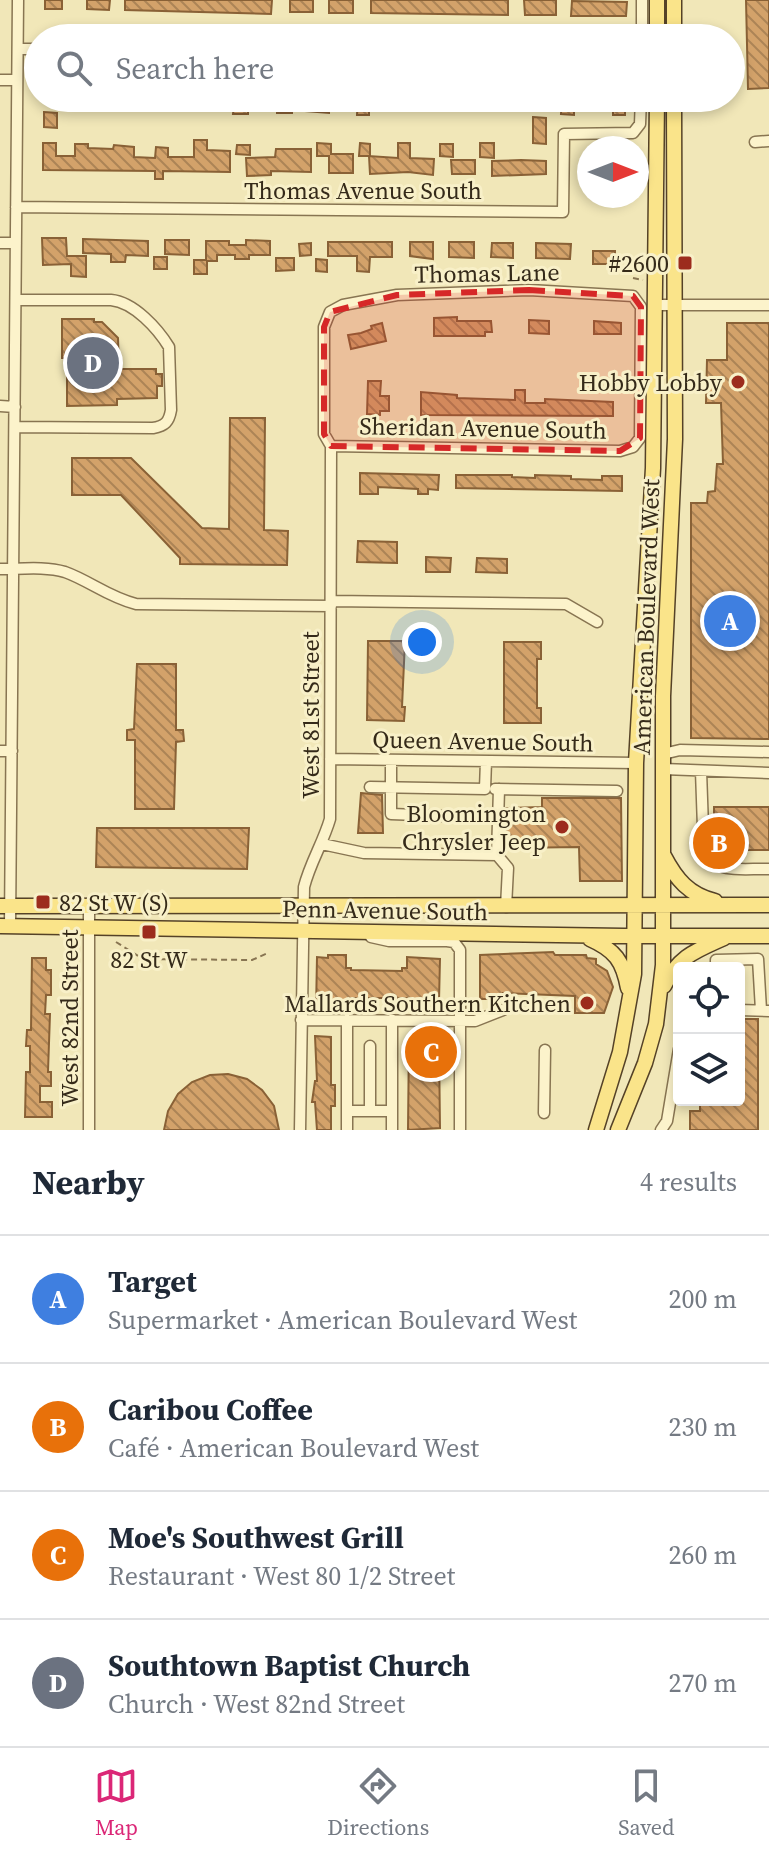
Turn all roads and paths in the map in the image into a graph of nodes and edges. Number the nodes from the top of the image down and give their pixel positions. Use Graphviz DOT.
graph roads {
  1 [pos="18,0"];
  2 [pos="642,0"];
  3 [pos="657,0"];
  4 [pos="674,0"];
  5 [pos="642,24"];
  6 [pos="657,24"];
  7 [pos="674,24"];
  8 [pos="18,49"];
  9 [pos="24,49"];
  10 [pos="0,80"];
  11 [pos="17,80"];
  12 [pos="640,112"];
  13 [pos="657,112"];
  14 [pos="674,112"];
  15 [pos="769,141"];
  16 [pos="656,142"];
  17 [pos="675,142"];
  18 [pos="755,142"];
  19 [pos="16,207"];
  20 [pos="0,243"];
  21 [pos="16,243"];
  22 [pos="633,278"];
  23 [pos="649,285"];
  24 [pos="16,300"];
  25 [pos="343,305"];
  26 [pos="656,305"];
  27 [pos="675,305"];
  28 [pos="769,305"];
  29 [pos="0,406"];
  30 [pos="15,407"];
  31 [pos="15,427"];
  32 [pos="331,446"];
  33 [pos="633,447"];
  34 [pos="0,569"];
  35 [pos="14,569"];
  36 [pos="331,604"];
  37 [pos="597,622"];
  38 [pos="0,751"];
  39 [pos="12,751"];
  40 [pos="769,752"];
  41 [pos="330,759"];
  42 [pos="391,760"];
  43 [pos="486,761"];
  44 [pos="663,762"];
  45 [pos="636,763"];
  46 [pos="701,771"];
  47 [pos="769,773"];
  48 [pos="370,787"];
  49 [pos="390,788"];
  50 [pos="485,789"];
  51 [pos="499,789"];
  52 [pos="617,791"];
  53 [pos="498,818"];
  54 [pos="322,844"];
  55 [pos="663,854"];
  56 [pos="497,855"];
  57 [pos="769,869"];
  58 [pos="735,905"];
  59 [pos="769,905"];
  60 [pos="5,906"];
  61 [pos="89,906"];
  62 [pos="303,906"];
  63 [pos="663,906"];
  64 [pos="506,907"];
  65 [pos="634,907"];
  66 [pos="5,926"];
  67 [pos="89,927"];
  68 [pos="301,931"];
  69 [pos="341,931"];
  70 [pos="582,935"];
  71 [pos="634,936"];
  72 [pos="663,936"];
  73 [pos="729,936"];
  74 [pos="765,937"];
  75 [pos="113,940"];
  76 [pos="268,953"];
  77 [pos="716,962"];
  78 [pos="661,993"];
  79 [pos="631,1001"];
  80 [pos="503,1010"];
  81 [pos="765,1010"];
  82 [pos="301,1020"];
  83 [pos="347,1020"];
  84 [pos="392,1020"];
  85 [pos="460,1021"];
  86 [pos="370,1046"];
  87 [pos="545,1050"];
  88 [pos="673,1085"];
  89 [pos="347,1111"];
  90 [pos="370,1111"];
  91 [pos="392,1111"];
  92 [pos="544,1113"];
  93 [pos="89,1130"];
  94 [pos="300,1130"];
  95 [pos="347,1130"];
  96 [pos="392,1130"];
  97 [pos="460,1130"];
  98 [pos="596,1130"];
  99 [pos="618,1130"];
  100 [pos="661,1130"];
  1 -- 8 [label="street"];
  2 -- 5 [label="street"];
  3 -- 6 [label="main road"];
  4 -- 7 [label="main road"];
  8 -- 9 [label="street"];
  8 -- 11 [label="street"];
  10 -- 11 [label="street"];
  11 -- 19 [label="street"];
  12 -- 19 [label="street, Thomas Avenue South"];
  13 -- 16 [label="main road, American Boulevard West"];
  14 -- 17 [label="main road, American Boulevard West"];
  15 -- 18 [label="street"];
  16 -- 17 [label="main road"];
  16 -- 26 [label="main road, American Boulevard West"];
  17 -- 27 [label="main road, American Boulevard West"];
  19 -- 21 [label="street"];
  20 -- 21 [label="street"];
  21 -- 24 [label="street"];
  22 -- 23 [label="path"];
  24 -- 30 [label="street"];
  24 -- 31 [label="street"];
  25 -- 32 [label="street, West 81st Street"];
  25 -- 33 [label="street, Thomas Lane"];
  26 -- 27 [label="street"];
  26 -- 45 [label="main road, American Boulevard West"];
  27 -- 28 [label="street"];
  27 -- 44 [label="main road, American Boulevard West"];
  29 -- 30 [label="street"];
  30 -- 31 [label="street"];
  31 -- 35 [label="street"];
  32 -- 33 [label="street, Sheridan Avenue South"];
  32 -- 36 [label="street, West 81st Street"];
  34 -- 35 [label="street"];
  35 -- 36 [label="street"];
  35 -- 39 [label="street"];
  36 -- 37 [label="street"];
  36 -- 41 [label="street, West 81st Street"];
  38 -- 39 [label="street"];
  39 -- 60 [label="street"];
  40 -- 44 [label="street"];
  41 -- 42 [label="street, Queen Avenue South"];
  41 -- 54 [label="street, West 81st Street"];
  42 -- 43 [label="street, Queen Avenue South"];
  42 -- 49 [label="street"];
  43 -- 45 [label="street, Queen Avenue South"];
  43 -- 50 [label="street"];
  44 -- 46 [label="street"];
  44 -- 55 [label="main road, American Boulevard West"];
  45 -- 65 [label="main road, American Boulevard West"];
  46 -- 47 [label="street"];
  46 -- 57 [label="street"];
  48 -- 49 [label="street"];
  49 -- 50 [label="street"];
  49 -- 53 [label="street"];
  50 -- 51 [label="street"];
  51 -- 52 [label="street"];
  51 -- 53 [label="street"];
  53 -- 56 [label="street"];
  54 -- 56 [label="street"];
  54 -- 62 [label="street, West 81st Street"];
  55 -- 58 [label="main road"];
  55 -- 63 [label="main road, American Boulevard West"];
  56 -- 64 [label="street"];
  58 -- 59 [label="main road, Penn Avenue South"];
  58 -- 63 [label="main road, Penn Avenue South"];
  60 -- 61 [label="main road, Penn Avenue South"];
  60 -- 66 [label="street"];
  61 -- 62 [label="main road, Penn Avenue South"];
  61 -- 67 [label="street, West 82nd Street"];
  62 -- 64 [label="main road, Penn Avenue South"];
  62 -- 68 [label="street, West 81st Street"];
  63 -- 65 [label="main road, Penn Avenue South"];
  63 -- 72 [label="main road, American Boulevard West"];
  64 -- 65 [label="main road, Penn Avenue South"];
  65 -- 71 [label="main road, American Boulevard West"];
  66 -- 67 [label="main road, Penn Avenue South"];
  67 -- 68 [label="main road, Penn Avenue South"];
  67 -- 93 [label="street, West 82nd Street"];
  68 -- 69 [label="main road, Penn Avenue South"];
  68 -- 82 [label="street, West 81st Street"];
  69 -- 70 [label="main road, Penn Avenue South"];
  69 -- 85 [label="street"];
  70 -- 71 [label="main road, Penn Avenue South"];
  70 -- 79 [label="main road"];
  71 -- 72 [label="main road, Penn Avenue South"];
  71 -- 79 [label="main road, American Boulevard West"];
  72 -- 73 [label="main road, Penn Avenue South"];
  72 -- 78 [label="main road, American Boulevard West"];
  73 -- 74 [label="main road, Penn Avenue South"];
  73 -- 78 [label="main road"];
  75 -- 76 [label="path"];
  77 -- 81 [label="street"];
  78 -- 99 [label="main road, American Boulevard West"];
  79 -- 98 [label="main road, American Boulevard West"];
  80 -- 85 [label="street"];
  82 -- 83 [label="street"];
  82 -- 94 [label="street, West 81st Street"];
  83 -- 84 [label="street"];
  83 -- 89 [label="street"];
  84 -- 85 [label="street"];
  84 -- 91 [label="street"];
  85 -- 97 [label="street"];
  86 -- 90 [label="street"];
  87 -- 92 [label="street"];
  88 -- 100 [label="street"];
  89 -- 90 [label="street"];
  89 -- 95 [label="street"];
  90 -- 91 [label="street"];
  91 -- 96 [label="street"];
}
